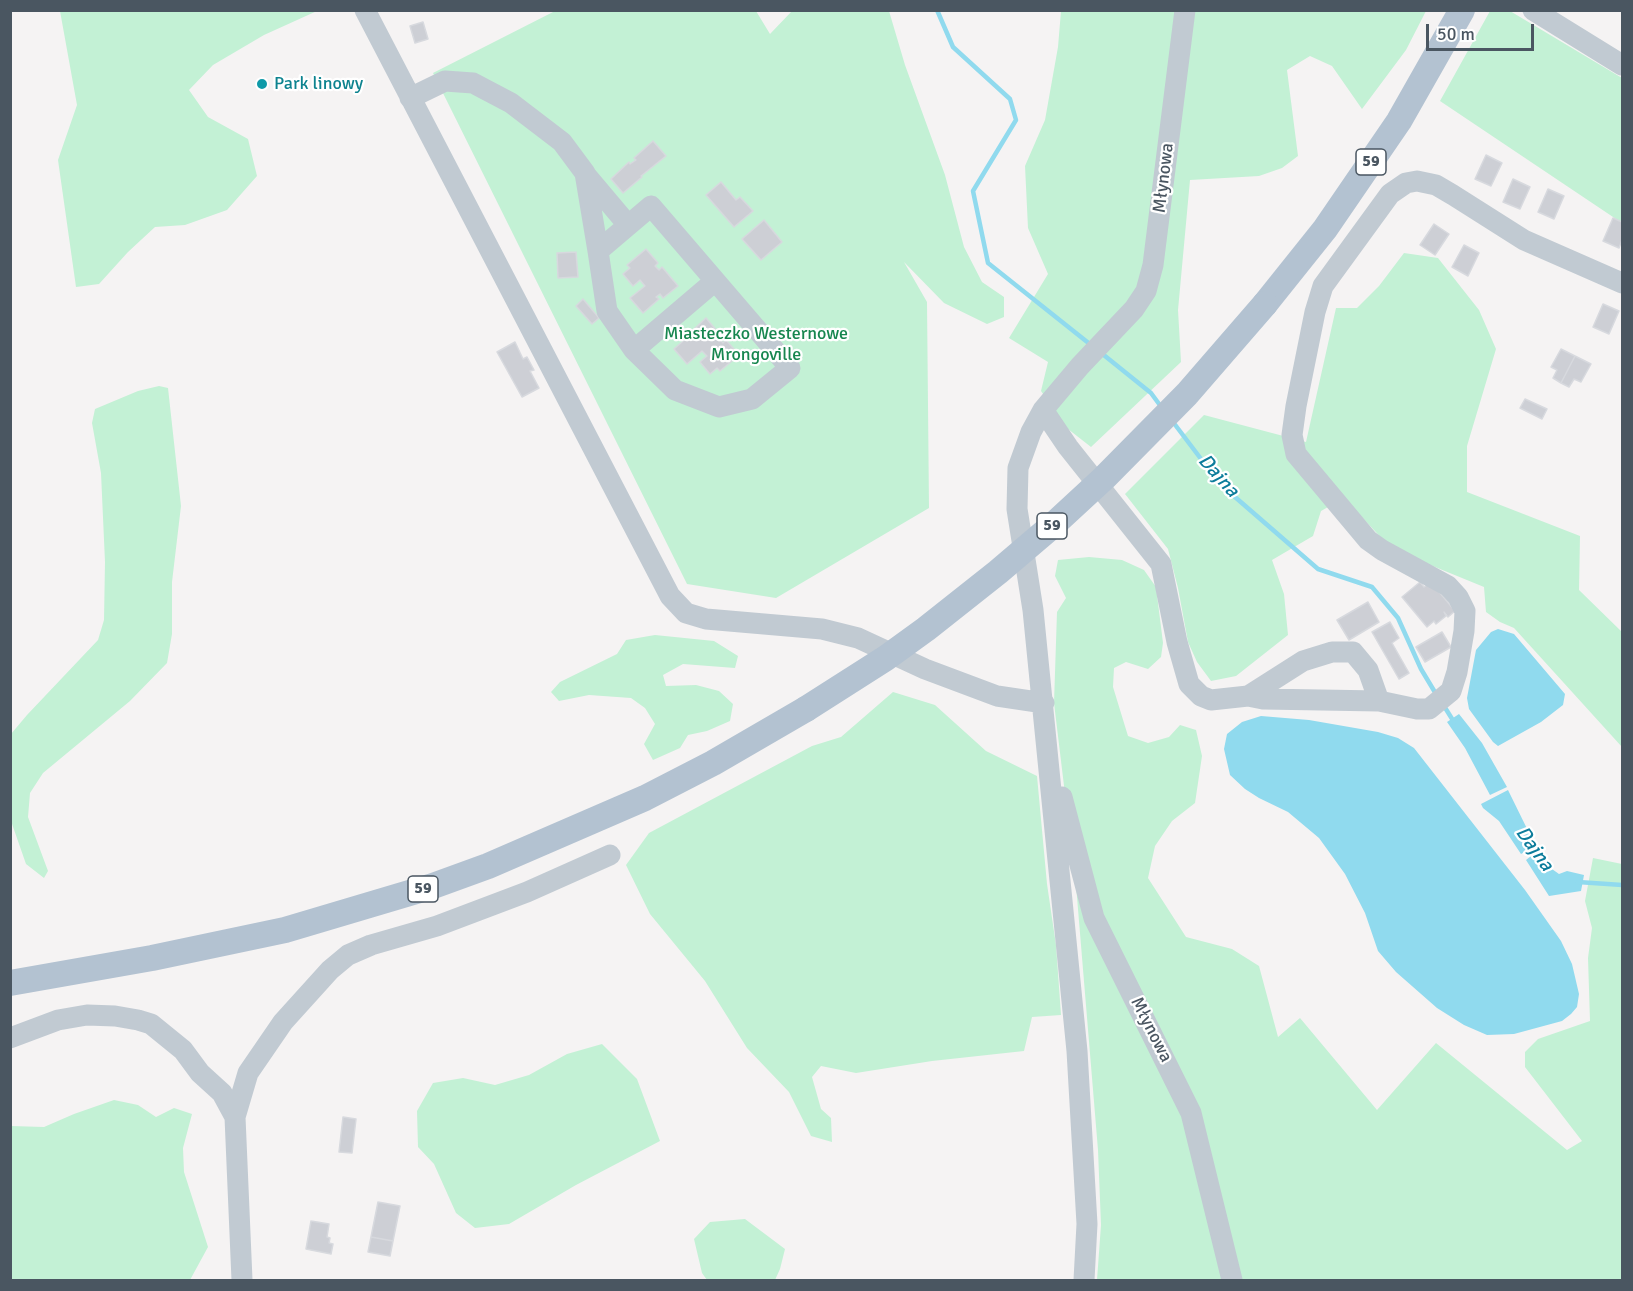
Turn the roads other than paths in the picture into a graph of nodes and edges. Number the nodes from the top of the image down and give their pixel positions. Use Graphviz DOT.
graph roads {
  1 [pos="365,10"];
  2 [pos="1185,10"];
  3 [pos="1462,10"];
  4 [pos="1533,10"];
  5 [pos="1623,65"];
  6 [pos="410,98"];
  7 [pos="585,173"];
  8 [pos="628,225"];
  9 [pos="598,251"];
  10 [pos="715,281"];
  11 [pos="1623,283"];
  12 [pos="634,350"];
  13 [pos="1043,410"];
  14 [pos="1248,696"];
  15 [pos="1379,701"];
  16 [pos="1044,703"];
  17 [pos="1053,790"];
  18 [pos="610,855"];
  19 [pos="10,983"];
  20 [pos="10,1038"];
  21 [pos="235,1117"];
  22 [pos="242,1281"];
  23 [pos="1084,1281"];
  24 [pos="1232,1281"];
  1 -- 6 [label="street"];
  2 -- 13 [label="street, Młynowa"];
  3 -- 19 [label="main road, 59, bridge"];
  4 -- 5 [label="street"];
  6 -- 7 [label="street"];
  6 -- 16 [label="street"];
  7 -- 8 [label="street"];
  7 -- 9 [label="street"];
  8 -- 9 [label="street"];
  8 -- 10 [label="street"];
  9 -- 12 [label="street"];
  10 -- 12 [label="street"];
  10 -- 12 [label="street"];
  11 -- 15 [label="street"];
  13 -- 14 [label="street"];
  13 -- 16 [label="street"];
  14 -- 15 [label="street"];
  14 -- 15 [label="street"];
  16 -- 17 [label="street"];
  17 -- 23 [label="street"];
  17 -- 24 [label="street, Młynowa"];
  18 -- 21 [label="street"];
  20 -- 21 [label="street"];
  21 -- 22 [label="street"];
}
